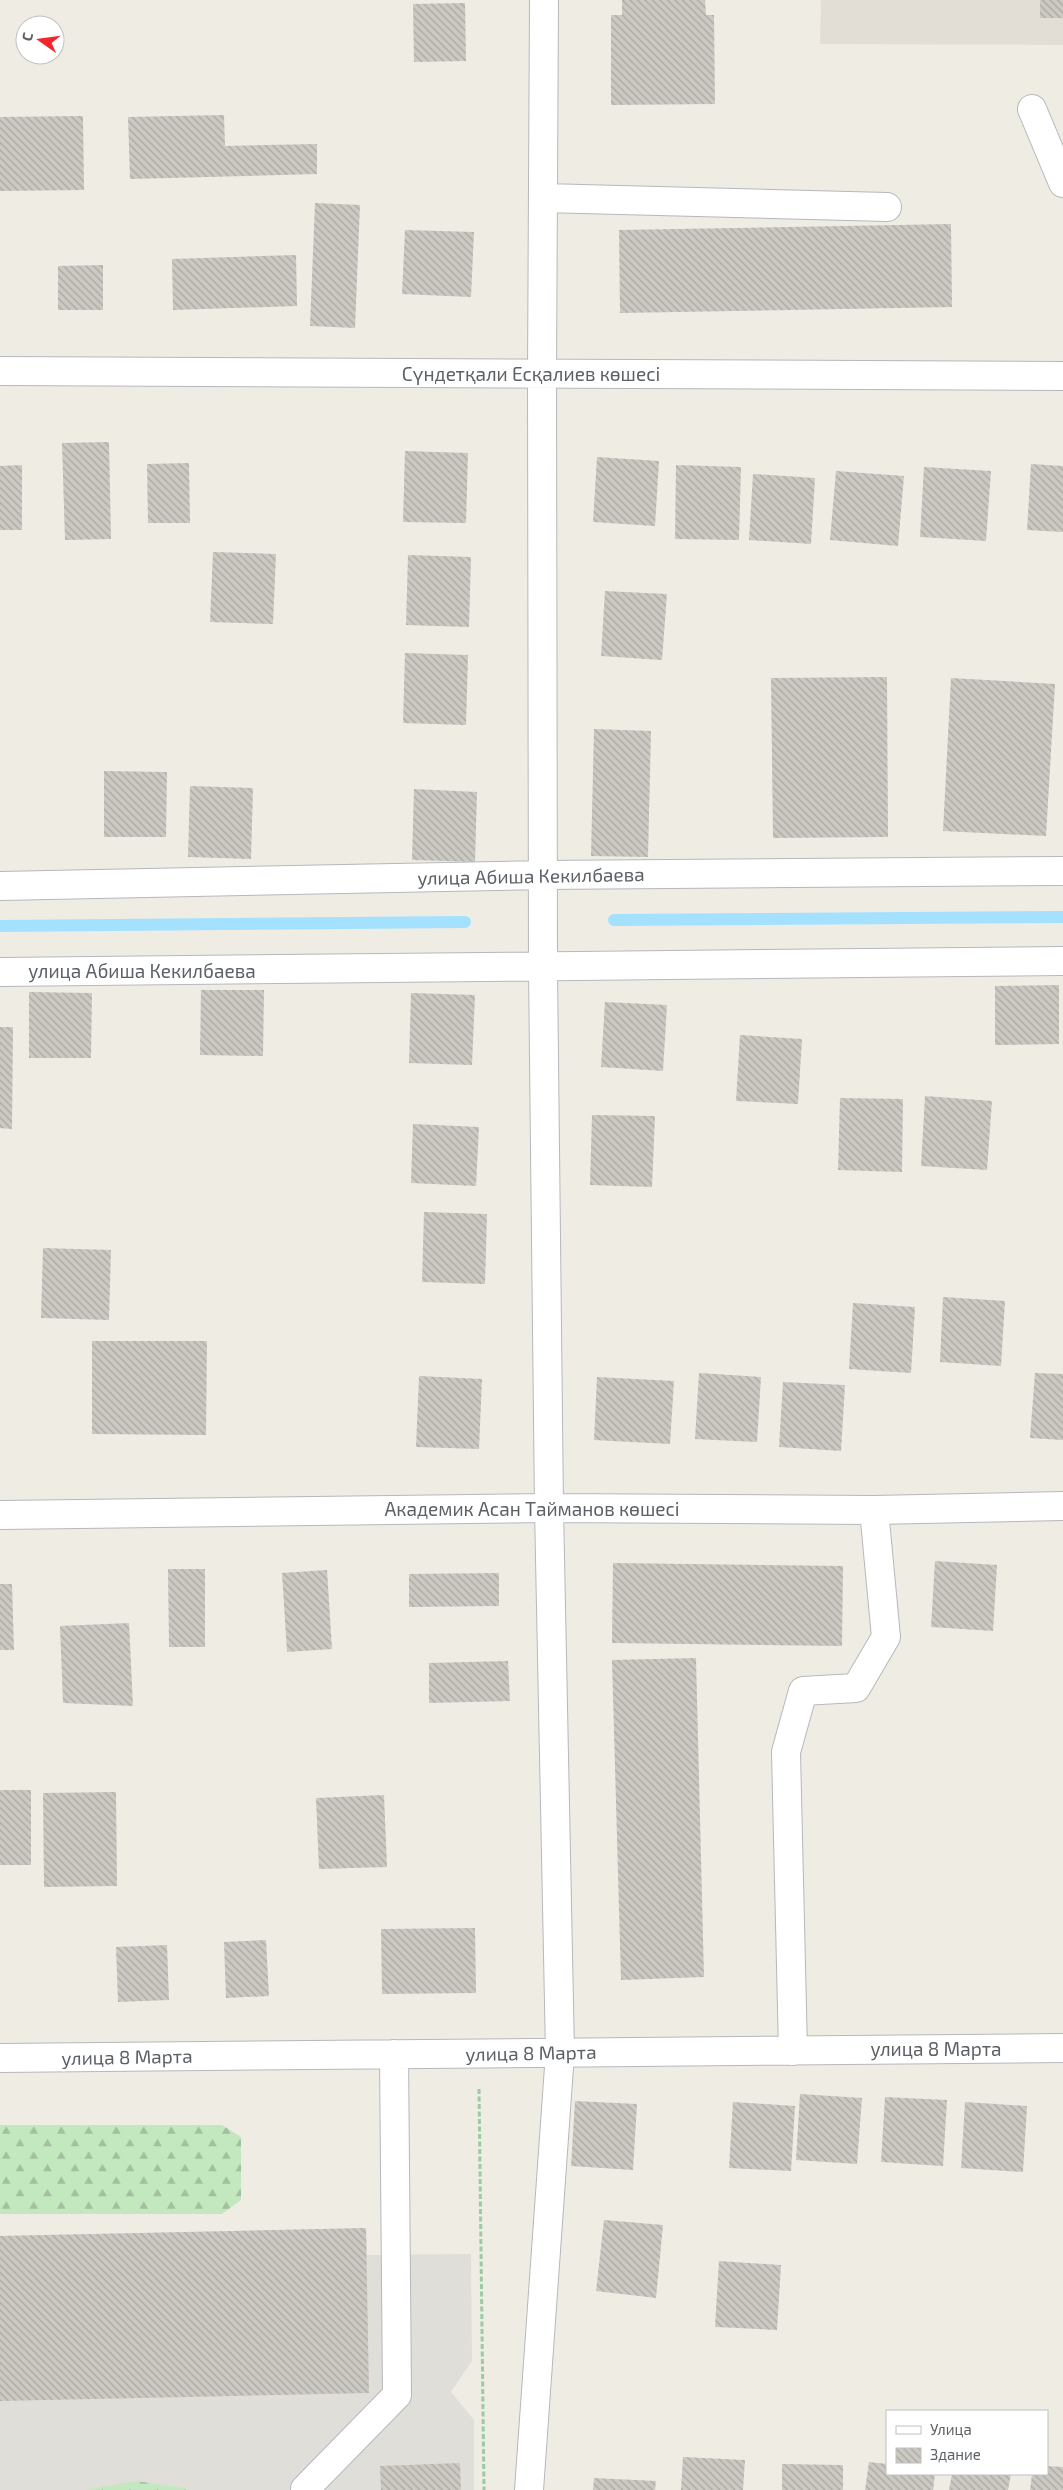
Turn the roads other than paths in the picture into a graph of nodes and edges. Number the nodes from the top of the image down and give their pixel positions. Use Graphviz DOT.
graph roads {
  1 [pos="544,0"];
  2 [pos="1032,109"];
  3 [pos="1063,183"];
  4 [pos="543,198"];
  5 [pos="887,207"];
  6 [pos="0,371"];
  7 [pos="542,375"];
  8 [pos="1063,376"];
  9 [pos="1063,871"];
  10 [pos="542,875"];
  11 [pos="0,886"];
  12 [pos="1063,961"];
  13 [pos="543,968"];
  14 [pos="0,972"];
  15 [pos="1063,1506"];
  16 [pos="549,1508"];
  17 [pos="874,1510"];
  18 [pos="0,1515"];
  19 [pos="1063,2048"];
  20 [pos="793,2051"];
  21 [pos="560,2053"];
  22 [pos="394,2054"];
  23 [pos="0,2058"];
  24 [pos="304,2489"];
  25 [pos="529,2490"];
  1 -- 4 [label="street"];
  2 -- 3 [label="street"];
  4 -- 5 [label="street"];
  4 -- 7 [label="street"];
  6 -- 7 [label="street, Сүндетқали Есқалиев көшесі"];
  7 -- 8 [label="street, Сүндетқали Есқалиев көшесі"];
  7 -- 10 [label="street"];
  9 -- 10 [label="street, улица Абиша Кекилбаева"];
  10 -- 11 [label="street, улица Абиша Кекилбаева"];
  10 -- 13 [label="street"];
  12 -- 13 [label="street, улица Абиша Кекилбаева"];
  13 -- 14 [label="street, улица Абиша Кекилбаева"];
  13 -- 16 [label="street"];
  15 -- 17 [label="street, Академик Асан Тайманов көшесі"];
  16 -- 17 [label="street, Академик Асан Тайманов көшесі"];
  16 -- 18 [label="street, Академик Асан Тайманов көшесі"];
  16 -- 21 [label="street"];
  17 -- 20 [label="street"];
  19 -- 20 [label="street, улица 8 Марта"];
  20 -- 21 [label="street, улица 8 Марта"];
  21 -- 22 [label="street, улица 8 Марта"];
  21 -- 25 [label="street"];
  22 -- 23 [label="street, улица 8 Марта"];
  22 -- 24 [label="street"];
}
